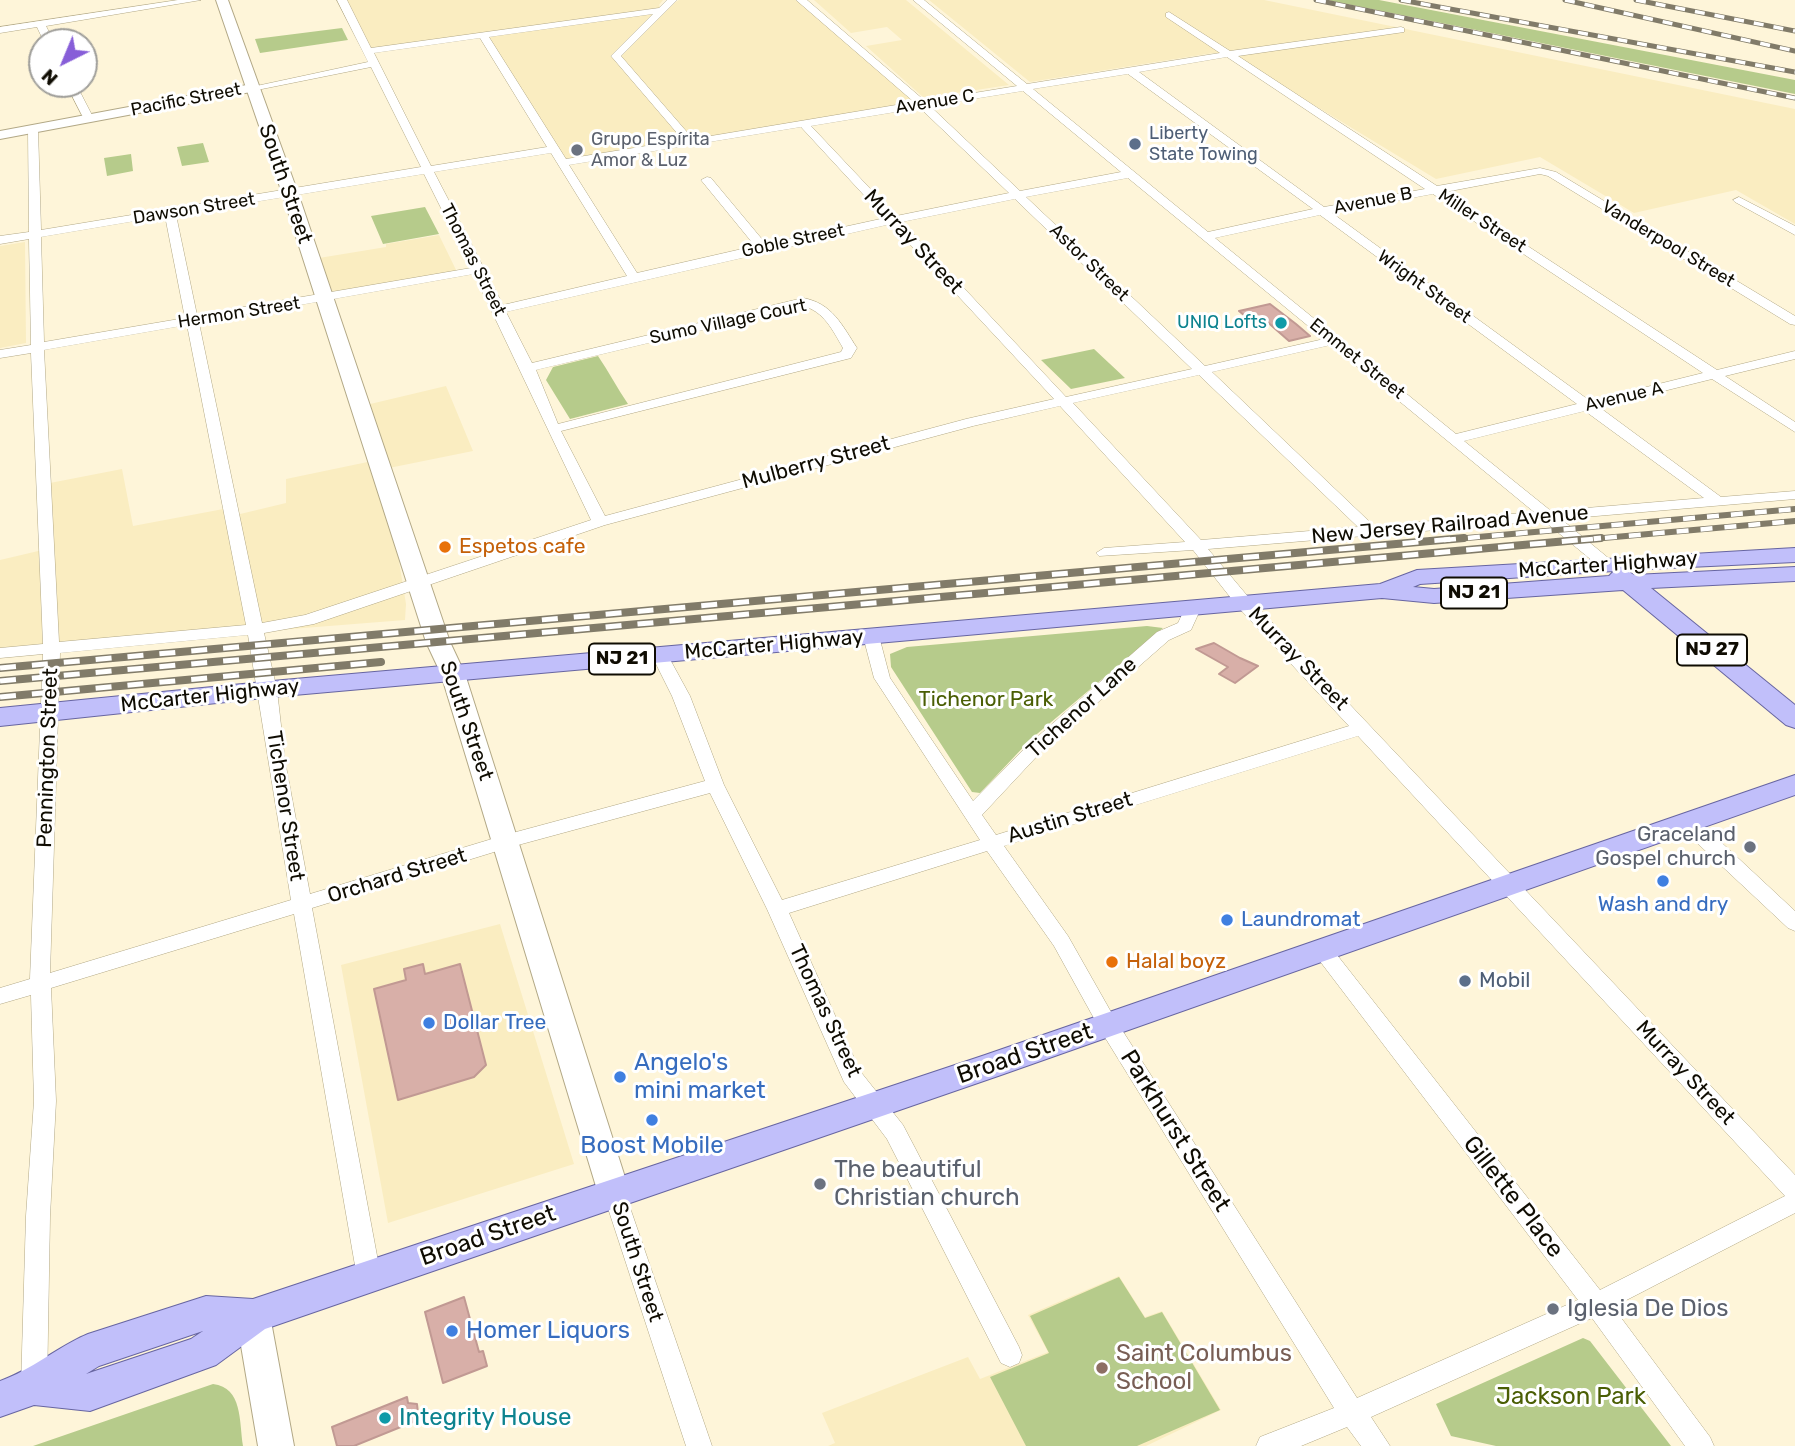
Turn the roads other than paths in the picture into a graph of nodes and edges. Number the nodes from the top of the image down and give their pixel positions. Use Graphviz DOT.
graph roads {
  1 [pos="101,0"];
  2 [pos="196,0"];
  3 [pos="222,0"];
  4 [pos="342,0"];
  5 [pos="672,0"];
  6 [pos="801,0"];
  7 [pos="918,0"];
  8 [pos="663,10"];
  9 [pos="104,14"];
  10 [pos="1169,15"];
  11 [pos="40,24"];
  12 [pos="42,28"];
  13 [pos="0,30"];
  14 [pos="1401,30"];
  15 [pos="483,35"];
  16 [pos="367,51"];
  17 [pos="1230,54"];
  18 [pos="373,64"];
  19 [pos="1130,70"];
  20 [pos="252,88"];
  21 [pos="1026,88"];
  22 [pos="78,98"];
  23 [pos="923,104"];
  24 [pos="89,119"];
  25 [pos="804,124"];
  26 [pos="33,129"];
  27 [pos="0,135"];
  28 [pos="690,142"];
  29 [pos="554,149"];
  30 [pos="563,163"];
  31 [pos="426,169"];
  32 [pos="1540,171"];
  33 [pos="1131,174"];
  34 [pos="707,180"];
  35 [pos="1433,189"];
  36 [pos="290,192"];
  37 [pos="1016,194"];
  38 [pos="1738,200"];
  39 [pos="1321,211"];
  40 [pos="170,213"];
  41 [pos="891,220"];
  42 [pos="1795,231"];
  43 [pos="35,235"];
  44 [pos="1207,236"];
  45 [pos="0,240"];
  46 [pos="762,247"];
  47 [pos="478,270"];
  48 [pos="634,278"];
  49 [pos="323,299"];
  50 [pos="498,310"];
  51 [pos="192,321"];
  52 [pos="1795,321"];
  53 [pos="1335,341"];
  54 [pos="37,348"];
  55 [pos="0,354"];
  56 [pos="1795,355"];
  57 [pos="528,368"];
  58 [pos="1201,371"];
  59 [pos="1715,375"];
  60 [pos="1063,402"];
  61 [pos="1587,406"];
  62 [pos="1795,428"];
  63 [pos="553,429"];
  64 [pos="1454,439"];
  65 [pos="1795,495"];
  66 [pos="1720,503"];
  67 [pos="1549,517"];
  68 [pos="600,522"];
  69 [pos="1372,532"];
  70 [pos="1197,544"];
  71 [pos="1104,553"];
  72 [pos="1606,564"];
  73 [pos="1793,570"];
  74 [pos="418,582"];
  75 [pos="1628,582"];
  76 [pos="1382,590"];
  77 [pos="1244,603"];
  78 [pos="1193,608"];
  79 [pos="255,629"];
  80 [pos="871,636"];
  81 [pos="51,649"];
  82 [pos="0,653"];
  83 [pos="660,656"];
  84 [pos="453,674"];
  85 [pos="268,690"];
  86 [pos="51,713"];
  87 [pos="0,717"];
  88 [pos="1795,719"];
  89 [pos="1364,728"];
  90 [pos="715,785"];
  91 [pos="1795,785"];
  92 [pos="973,813"];
  93 [pos="1686,822"];
  94 [pos="505,842"];
  95 [pos="991,842"];
  96 [pos="1510,884"];
  97 [pos="302,905"];
  98 [pos="777,909"];
  99 [pos="1795,923"];
  100 [pos="1323,951"];
  101 [pos="40,984"];
  102 [pos="0,996"];
  103 [pos="1108,1025"];
  104 [pos="875,1105"];
  105 [pos="1795,1191"];
  106 [pos="614,1193"];
  107 [pos="1795,1202"];
  108 [pos="369,1277"];
  109 [pos="1596,1304"];
  110 [pos="253,1316"];
  111 [pos="1010,1355"];
  112 [pos="17,1393"];
  113 [pos="1352,1413"];
  114 [pos="276,1446"];
  115 [pos="699,1446"];
  116 [pos="1269,1446"];
  117 [pos="1377,1446"];
  118 [pos="1700,1446"];
  1 -- 9 [label="street"];
  2 -- 9 [label="street"];
  3 -- 20 [label="main road, South Street"];
  4 -- 16 [label="street, Thomas Street"];
  5 -- 8 [label="street"];
  6 -- 23 [label="street, Astor Street"];
  7 -- 21 [label="street, Emmet Street"];
  8 -- 15 [label="street"];
  8 -- 28 [label="street"];
  9 -- 11 [label="street"];
  10 -- 17 [label="street, Miller Street"];
  11 -- 12 [label="street"];
  11 -- 13 [label="street"];
  14 -- 17 [label="street, Avenue C"];
  15 -- 16 [label="street"];
  15 -- 29 [label="street"];
  16 -- 18 [label="street, Thomas Street"];
  17 -- 19 [label="street, Avenue C"];
  17 -- 35 [label="street, Miller Street"];
  18 -- 20 [label="street, Pacific Street"];
  18 -- 31 [label="street, Thomas Street"];
  19 -- 21 [label="street, Avenue C"];
  19 -- 39 [label="street, Wright Street"];
  20 -- 24 [label="street, Pacific Street"];
  20 -- 36 [label="main road, South Street"];
  21 -- 23 [label="street, Avenue C"];
  21 -- 33 [label="street, Emmet Street"];
  22 -- 24 [label="street"];
  23 -- 25 [label="street, Avenue C"];
  23 -- 37 [label="street, Astor Street"];
  24 -- 26 [label="street, Pacific Street"];
  25 -- 28 [label="street, Avenue C"];
  25 -- 41 [label="street, Murray Street"];
  26 -- 27 [label="street, Pacific Street"];
  26 -- 43 [label="street, Pennington Street"];
  28 -- 30 [label="street, Avenue C"];
  29 -- 30 [label="street"];
  29 -- 31 [label="street, Dawson Street"];
  30 -- 48 [label="street"];
  31 -- 36 [label="street, Dawson Street"];
  31 -- 47 [label="street, Thomas Street"];
  32 -- 35 [label="street, Avenue B"];
  32 -- 52 [label="street, Vanderpool Street"];
  33 -- 37 [label="street, Goble Street"];
  33 -- 44 [label="street, Emmet Street"];
  34 -- 46 [label="street"];
  35 -- 39 [label="street, Avenue B"];
  35 -- 59 [label="street, Miller Street"];
  36 -- 40 [label="street, Dawson Street"];
  36 -- 49 [label="main road, South Street"];
  37 -- 41 [label="street, Goble Street"];
  37 -- 58 [label="street, Astor Street"];
  38 -- 42 [label="street"];
  39 -- 44 [label="street, Avenue B"];
  39 -- 61 [label="street, Wright Street"];
  40 -- 43 [label="street, Dawson Street"];
  40 -- 51 [label="street, Tichenor Street"];
  41 -- 46 [label="street, Goble Street"];
  41 -- 60 [label="street, Murray Street"];
  43 -- 45 [label="street, Dawson Street"];
  43 -- 54 [label="street, Pennington Street"];
  44 -- 53 [label="street, Emmet Street"];
  46 -- 48 [label="street, Goble Street"];
  47 -- 49 [label="street, Hermon Street"];
  47 -- 50 [label="street, Thomas Street"];
  48 -- 50 [label="street, Goble Street"];
  49 -- 51 [label="street, Hermon Street"];
  49 -- 74 [label="main road, South Street"];
  50 -- 57 [label="street, Thomas Street"];
  51 -- 54 [label="street, Hermon Street"];
  51 -- 79 [label="street, Tichenor Street"];
  53 -- 58 [label="street, Mulberry Street"];
  53 -- 64 [label="street, Emmet Street"];
  54 -- 55 [label="street, Hermon Street"];
  54 -- 81 [label="street, Pennington Street"];
  56 -- 59 [label="street, Avenue A"];
  57 -- 63 [label="street, Thomas Street"];
  57 -- 63 [label="street, Sumo Village Court"];
  58 -- 60 [label="street, Mulberry Street"];
  58 -- 69 [label="street, Astor Street"];
  59 -- 61 [label="street, Avenue A"];
  59 -- 62 [label="street, Miller Street"];
  60 -- 68 [label="street, Mulberry Street"];
  60 -- 70 [label="street, Murray Street"];
  61 -- 64 [label="street, Avenue A"];
  61 -- 66 [label="street, Wright Street"];
  63 -- 68 [label="street, Thomas Street"];
  64 -- 67 [label="street, Emmet Street"];
  65 -- 66 [label="street, New Jersey Railroad Avenue"];
  66 -- 67 [label="street, New Jersey Railroad Avenue"];
  67 -- 69 [label="street, New Jersey Railroad Avenue"];
  67 -- 72 [label="street, Emmet Street"];
  68 -- 74 [label="street, Mulberry Street"];
  69 -- 70 [label="street, New Jersey Railroad Avenue"];
  70 -- 71 [label="street, New Jersey Railroad Avenue"];
  70 -- 77 [label="street, Murray Street"];
  72 -- 73 [label="main road, McCarter Highway / NJ 21"];
  72 -- 75 [label="main road, Emmet Street / NJ 27"];
  72 -- 76 [label="main road, McCarter Highway / NJ 21"];
  73 -- 75 [label="main road, McCarter Highway / NJ 21"];
  74 -- 79 [label="street, Mulberry Street"];
  74 -- 84 [label="main road, South Street"];
  75 -- 76 [label="main road, McCarter Highway / NJ 21"];
  75 -- 88 [label="main road, Emmet Street / NJ 27"];
  76 -- 77 [label="main road, McCarter Highway / NJ 21"];
  77 -- 78 [label="main road, McCarter Highway / NJ 21"];
  77 -- 89 [label="street, Murray Street"];
  78 -- 80 [label="main road, McCarter Highway / NJ 21"];
  78 -- 92 [label="street, Tichenor Lane"];
  79 -- 81 [label="street"];
  79 -- 85 [label="street, Tichenor Street"];
  80 -- 83 [label="main road, McCarter Highway / NJ 21"];
  80 -- 92 [label="street, Parkhurst Street"];
  81 -- 82 [label="street"];
  81 -- 86 [label="street, Pennington Street"];
  83 -- 84 [label="main road, McCarter Highway / NJ 21"];
  83 -- 90 [label="street, Thomas Street"];
  84 -- 85 [label="main road, McCarter Highway / NJ 21"];
  84 -- 94 [label="main road, South Street"];
  85 -- 86 [label="main road, McCarter Highway / NJ 21"];
  85 -- 97 [label="street, Tichenor Street"];
  86 -- 87 [label="main road, McCarter Highway / NJ 21"];
  86 -- 101 [label="street, Pennington Street"];
  89 -- 95 [label="street, Austin Street"];
  89 -- 96 [label="street, Murray Street"];
  90 -- 94 [label="street, Orchard Street"];
  90 -- 98 [label="street, Thomas Street"];
  91 -- 93 [label="main road, Broad Street"];
  92 -- 95 [label="street, Parkhurst Street"];
  93 -- 96 [label="main road, Broad Street"];
  93 -- 99 [label="street"];
  94 -- 97 [label="street, Orchard Street"];
  94 -- 106 [label="main road, South Street"];
  95 -- 98 [label="street, Austin Street"];
  95 -- 103 [label="street, Parkhurst Street"];
  96 -- 100 [label="main road, Broad Street"];
  96 -- 105 [label="street, Murray Street"];
  97 -- 101 [label="street, Orchard Street"];
  97 -- 108 [label="street, Tichenor Street"];
  98 -- 104 [label="street, Thomas Street"];
  100 -- 103 [label="main road, Broad Street"];
  100 -- 109 [label="street, Gillette Place"];
  101 -- 102 [label="street, Orchard Street"];
  101 -- 112 [label="street, Pennington Street"];
  103 -- 104 [label="main road, Broad Street"];
  103 -- 113 [label="street, Parkhurst Street"];
  104 -- 106 [label="main road, Broad Street"];
  104 -- 111 [label="street, Thomas Street"];
  106 -- 108 [label="main road, Broad Street"];
  106 -- 115 [label="street, South Street"];
  107 -- 109 [label="street"];
  108 -- 110 [label="main road, Broad Street"];
  109 -- 113 [label="street"];
  109 -- 118 [label="street, Gillette Place"];
  110 -- 112 [label="main road, Broad Street"];
  110 -- 114 [label="main road"];
  113 -- 116 [label="street"];
  113 -- 117 [label="street, Parkhurst Street"];
}
